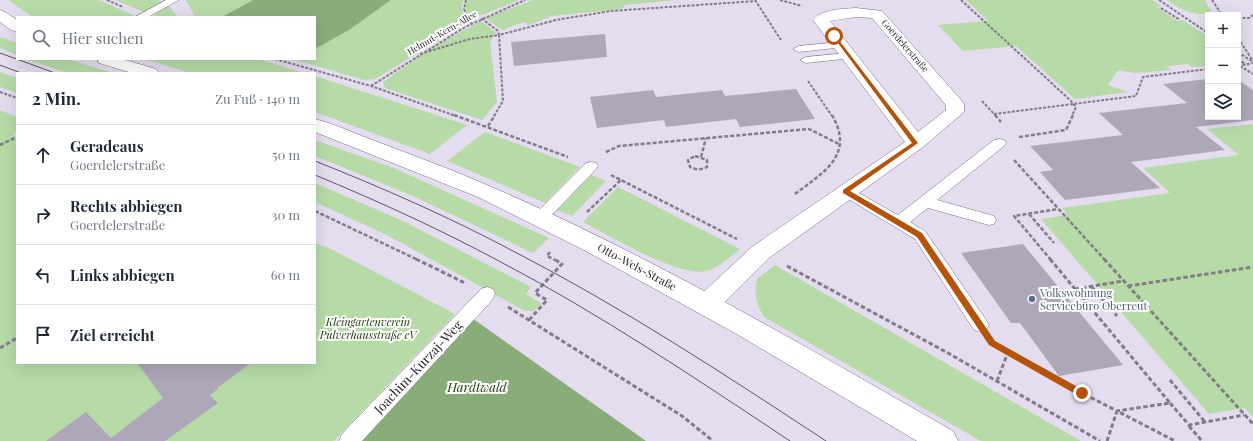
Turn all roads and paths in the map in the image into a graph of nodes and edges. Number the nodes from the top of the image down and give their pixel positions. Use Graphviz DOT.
graph roads {
  1 [pos="174,0"];
  2 [pos="466,0"];
  3 [pos="525,0"];
  4 [pos="755,0"];
  5 [pos="961,0"];
  6 [pos="1158,0"];
  7 [pos="1212,0"];
  8 [pos="1170,7"];
  9 [pos="1220,12"];
  10 [pos="0,15"];
  11 [pos="1253,15"];
  12 [pos="142,16"];
  13 [pos="481,18"];
  14 [pos="1241,18"];
  15 [pos="1180,20"];
  16 [pos="471,23"];
  17 [pos="16,26"];
  18 [pos="0,30"];
  19 [pos="1205,30"];
  20 [pos="16,33"];
  21 [pos="499,35"];
  22 [pos="1241,43"];
  23 [pos="784,44"];
  24 [pos="798,49"];
  25 [pos="844,50"];
  26 [pos="1241,54"];
  27 [pos="417,55"];
  28 [pos="108,60"];
  29 [pos="278,60"];
  30 [pos="806,60"];
  31 [pos="1241,61"];
  32 [pos="1253,62"];
  33 [pos="1245,64"];
  34 [pos="1241,65"];
  35 [pos="1241,67"];
  36 [pos="1205,69"];
  37 [pos="147,72"];
  38 [pos="1253,74"];
  39 [pos="808,80"];
  40 [pos="371,86"];
  41 [pos="0,92"];
  42 [pos="16,98"];
  43 [pos="1073,104"];
  44 [pos="994,114"];
  45 [pos="316,125"];
  46 [pos="488,127"];
  47 [pos="16,137"];
  48 [pos="706,138"];
  49 [pos="916,143"];
  50 [pos="998,143"];
  51 [pos="0,145"];
  52 [pos="841,145"];
  53 [pos="700,157"];
  54 [pos="591,166"];
  55 [pos="845,191"];
  56 [pos="794,196"];
  57 [pos="926,202"];
  58 [pos="1058,209"];
  59 [pos="316,211"];
  60 [pos="1029,213"];
  61 [pos="540,218"];
  62 [pos="989,220"];
  63 [pos="899,223"];
  64 [pos="1054,243"];
  65 [pos="762,252"];
  66 [pos="1253,267"];
  67 [pos="1123,281"];
  68 [pos="1091,286"];
  69 [pos="1128,286"];
  70 [pos="1075,289"];
  71 [pos="487,294"];
  72 [pos="707,304"];
  73 [pos="1117,316"];
  74 [pos="529,320"];
  75 [pos="980,325"];
  76 [pos="16,339"];
  77 [pos="0,348"];
  78 [pos="1008,352"];
  79 [pos="1170,380"];
  80 [pos="997,381"];
  81 [pos="1170,403"];
  82 [pos="1117,411"];
  83 [pos="1245,415"];
  84 [pos="1206,422"];
  85 [pos="1253,424"];
  86 [pos="1188,425"];
  87 [pos="349,441"];
  88 [pos="713,441"];
  89 [pos="942,441"];
  90 [pos="1100,441"];
  91 [pos="1107,441"];
  92 [pos="1175,441"];
  93 [pos="1202,441"];
  1 -- 12 [label="lane"];
  2 -- 16 [label="path"];
  3 -- 13 [label="path, Helmut-Kern-Allee"];
  4 -- 21 [label="path"];
  4 -- 23 [label="path"];
  5 -- 43 [label="path"];
  6 -- 8 [label="path"];
  7 -- 9 [label="path"];
  8 -- 15 [label="path"];
  8 -- 19 [label="path"];
  10 -- 17 [label="street"];
  11 -- 14 [label="path"];
  13 -- 16 [label="path, Helmut-Kern-Allee"];
  13 -- 21 [label="path"];
  16 -- 27 [label="path, Helmut-Kern-Allee"];
  18 -- 20 [label="street"];
  21 -- 27 [label="path"];
  21 -- 46 [label="path"];
  22 -- 32 [label="path"];
  24 -- 25 [label="lane"];
  25 -- 30 [label="lane"];
  25 -- 49 [label="street, Goerdelerstraße"];
  25 -- 49 [label="street, Goerdelerstraße"];
  26 -- 32 [label="path"];
  27 -- 40 [label="path, Helmut-Kern-Allee"];
  28 -- 37 [label="street"];
  29 -- 40 [label="path"];
  31 -- 33 [label="path"];
  32 -- 33 [label="path"];
  33 -- 34 [label="path"];
  35 -- 38 [label="path"];
  36 -- 43 [label="path"];
  39 -- 52 [label="path"];
  40 -- 46 [label="path"];
  41 -- 42 [label="path"];
  43 -- 44 [label="path"];
  43 -- 50 [label="path"];
  45 -- 61 [label="street, Otto-Wels-Straße"];
  46 -- 54 [label="path"];
  47 -- 51 [label="path"];
  48 -- 52 [label="path"];
  48 -- 53 [label="path"];
  48 -- 54 [label="path"];
  49 -- 55 [label="street, Goerdelerstraße"];
  50 -- 57 [label="lane"];
  50 -- 58 [label="path"];
  52 -- 56 [label="path"];
  53 -- 53 [label="path"];
  54 -- 61 [label="lane"];
  54 -- 65 [label="path"];
  55 -- 63 [label="lane"];
  55 -- 65 [label="street, Goerdelerstraße"];
  57 -- 62 [label="lane"];
  57 -- 63 [label="lane"];
  58 -- 60 [label="path"];
  58 -- 67 [label="path"];
  59 -- 71 [label="path"];
  60 -- 64 [label="path"];
  60 -- 70 [label="path"];
  61 -- 72 [label="street, Otto-Wels-Straße"];
  63 -- 75 [label="lane"];
  65 -- 72 [label="street, Goerdelerstraße"];
  65 -- 80 [label="path"];
  66 -- 69 [label="path"];
  67 -- 68 [label="path"];
  67 -- 69 [label="path"];
  68 -- 70 [label="path"];
  68 -- 73 [label="path"];
  69 -- 83 [label="path"];
  70 -- 81 [label="path"];
  71 -- 87 [label="lane, Joachim-Kurzaj-Weg"];
  72 -- 89 [label="street, Otto-Wels-Straße"];
  74 -- 88 [label="path"];
  75 -- 78 [label="path"];
  76 -- 77 [label="path"];
  78 -- 80 [label="path"];
  78 -- 82 [label="path"];
  79 -- 84 [label="path"];
  80 -- 90 [label="path"];
  81 -- 82 [label="path"];
  81 -- 86 [label="path"];
  82 -- 91 [label="path"];
  82 -- 92 [label="path"];
  83 -- 84 [label="path"];
  83 -- 85 [label="path"];
  84 -- 86 [label="path"];
  86 -- 93 [label="path"];
}
